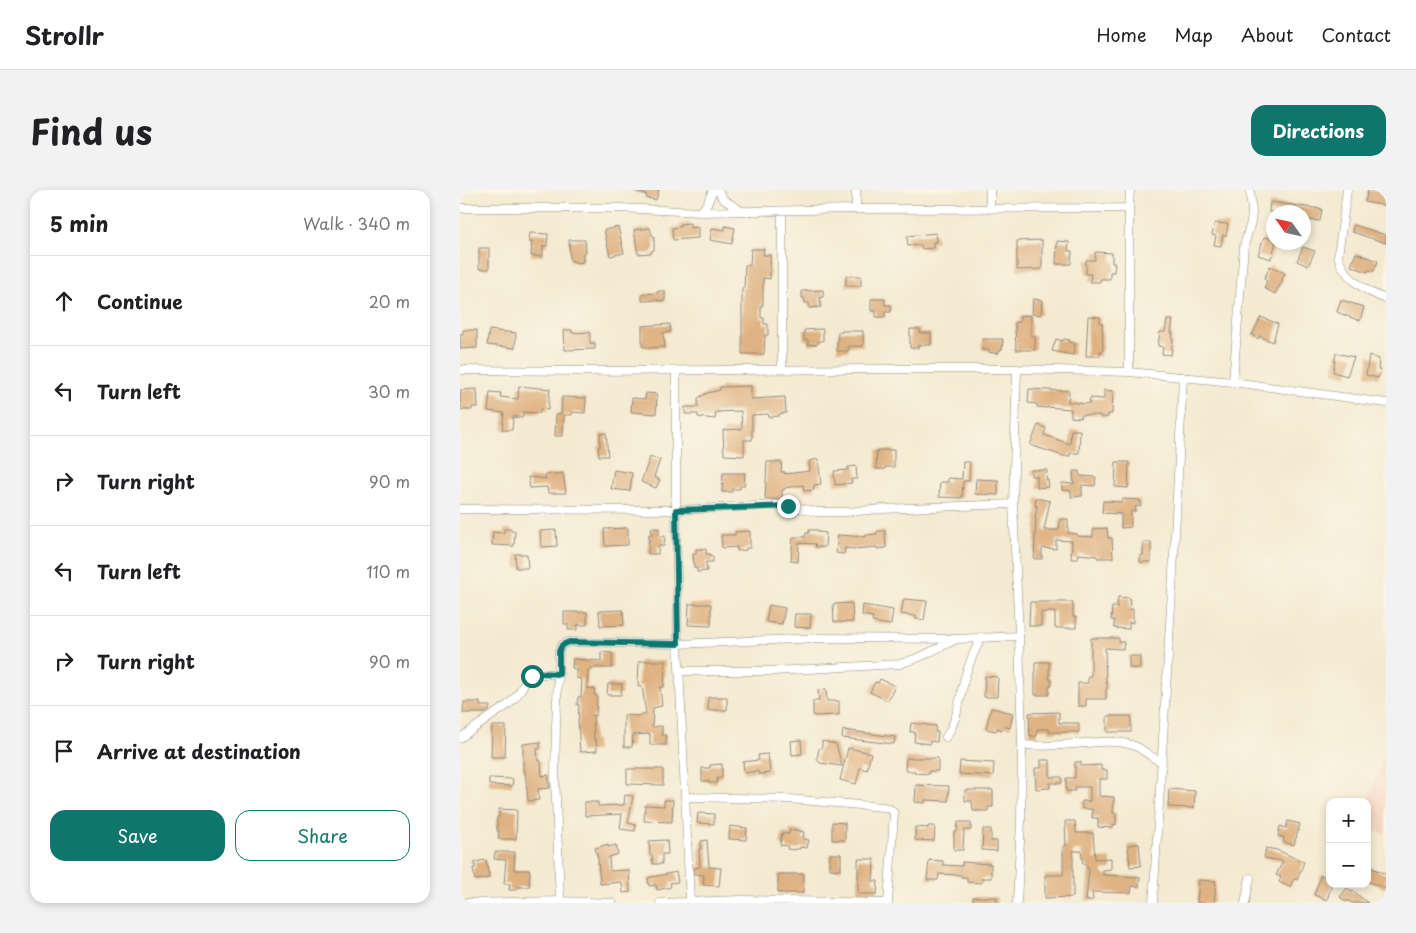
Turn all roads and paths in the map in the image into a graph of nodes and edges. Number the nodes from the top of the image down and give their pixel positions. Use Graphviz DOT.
graph roads {
  1 [pos="713,190"];
  2 [pos="718,190"];
  3 [pos="856,190"];
  4 [pos="990,190"];
  5 [pos="1130,190"];
  6 [pos="1250,190"];
  7 [pos="1347,190"];
  8 [pos="460,208"];
  9 [pos="856,208"];
  10 [pos="990,208"];
  11 [pos="1129,208"];
  12 [pos="740,211"];
  13 [pos="782,211"];
  14 [pos="701,212"];
  15 [pos="1386,299"];
  16 [pos="782,369"];
  17 [pos="1017,369"];
  18 [pos="460,370"];
  19 [pos="676,371"];
  20 [pos="1129,372"];
  21 [pos="1183,377"];
  22 [pos="1233,382"];
  23 [pos="1386,403"];
  24 [pos="1013,504"];
  25 [pos="460,508"];
  26 [pos="676,510"];
  27 [pos="1019,636"];
  28 [pos="981,637"];
  29 [pos="957,639"];
  30 [pos="678,644"];
  31 [pos="680,671"];
  32 [pos="559,674"];
  33 [pos="946,737"];
  34 [pos="460,738"];
  35 [pos="1022,745"];
  36 [pos="1162,762"];
  37 [pos="686,797"];
  38 [pos="1250,878"];
  39 [pos="560,901"];
  40 [pos="690,902"];
  41 [pos="741,902"];
  42 [pos="460,903"];
  43 [pos="612,903"];
  44 [pos="660,903"];
  45 [pos="888,903"];
  46 [pos="1017,903"];
  47 [pos="1154,903"];
  48 [pos="1245,903"];
  1 -- 14 [label="street"];
  2 -- 12 [label="street"];
  3 -- 9 [label="street"];
  4 -- 10 [label="street"];
  5 -- 11 [label="street"];
  6 -- 22 [label="street"];
  7 -- 15 [label="street"];
  8 -- 14 [label="street"];
  9 -- 10 [label="street"];
  9 -- 13 [label="street"];
  10 -- 11 [label="street"];
  11 -- 20 [label="street"];
  12 -- 13 [label="street"];
  12 -- 14 [label="street"];
  13 -- 16 [label="street"];
  16 -- 17 [label="street"];
  16 -- 19 [label="street"];
  17 -- 20 [label="street"];
  17 -- 24 [label="street"];
  18 -- 19 [label="street"];
  19 -- 26 [label="street"];
  20 -- 21 [label="street"];
  21 -- 22 [label="street"];
  21 -- 36 [label="street"];
  22 -- 23 [label="street"];
  24 -- 26 [label="street"];
  24 -- 27 [label="street"];
  25 -- 26 [label="street"];
  26 -- 30 [label="street"];
  27 -- 28 [label="street"];
  27 -- 35 [label="street"];
  28 -- 29 [label="street"];
  28 -- 33 [label="street"];
  29 -- 30 [label="street"];
  29 -- 31 [label="street"];
  30 -- 31 [label="street"];
  30 -- 32 [label="street"];
  31 -- 37 [label="street"];
  32 -- 34 [label="street"];
  32 -- 39 [label="street"];
  35 -- 36 [label="street"];
  35 -- 46 [label="street"];
  36 -- 47 [label="street"];
  37 -- 40 [label="street"];
  37 -- 45 [label="street"];
  38 -- 48 [label="street"];
  39 -- 42 [label="street"];
  39 -- 43 [label="street"];
  40 -- 41 [label="street"];
  40 -- 44 [label="street"];
  41 -- 45 [label="street"];
}
